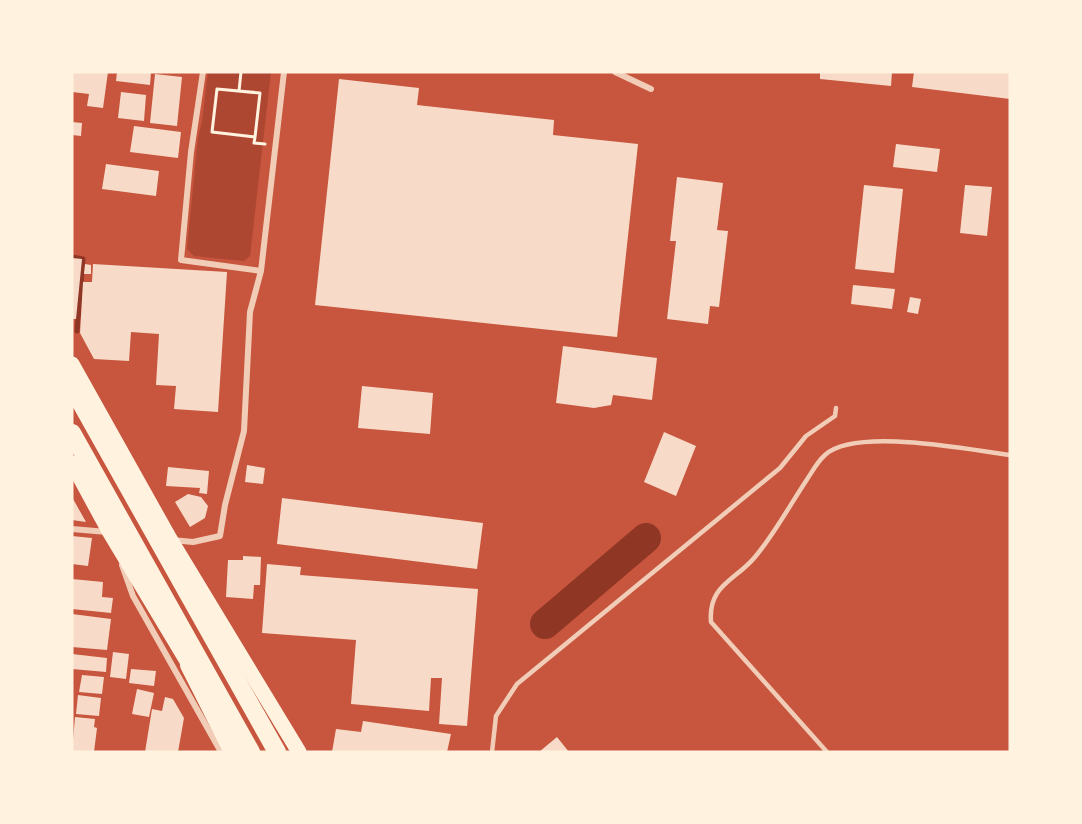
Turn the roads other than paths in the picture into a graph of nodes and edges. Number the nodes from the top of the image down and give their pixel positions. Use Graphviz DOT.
graph roads {
  1 [pos="203,72"];
  2 [pos="284,72"];
  3 [pos="615,72"];
  4 [pos="651,89"];
  5 [pos="261,271"];
  6 [pos="72,364"];
  7 [pos="72,387"];
  8 [pos="836,408"];
  9 [pos="72,433"];
  10 [pos="1010,455"];
  11 [pos="72,463"];
  12 [pos="114,508"];
  13 [pos="72,529"];
  14 [pos="110,532"];
  15 [pos="140,536"];
  16 [pos="150,537"];
  17 [pos="170,539"];
  18 [pos="220,752"];
  19 [pos="233,752"];
  20 [pos="240,752"];
  21 [pos="251,752"];
  22 [pos="277,752"];
  23 [pos="299,752"];
  24 [pos="492,752"];
  25 [pos="827,752"];
  1 -- 5 [label="street"];
  2 -- 5 [label="street"];
  3 -- 4 [label="street"];
  5 -- 17 [label="street"];
  6 -- 17 [label="main road"];
  7 -- 22 [label="highway"];
  8 -- 24 [label="lane"];
  9 -- 12 [label="highway"];
  10 -- 25 [label="lane"];
  11 -- 14 [label="main road"];
  12 -- 19 [label="highway"];
  12 -- 21 [label="highway"];
  13 -- 14 [label="street"];
  14 -- 15 [label="lane"];
  14 -- 18 [label="street"];
  14 -- 20 [label="main road"];
  16 -- 17 [label="lane"];
  17 -- 23 [label="main road"];
}
